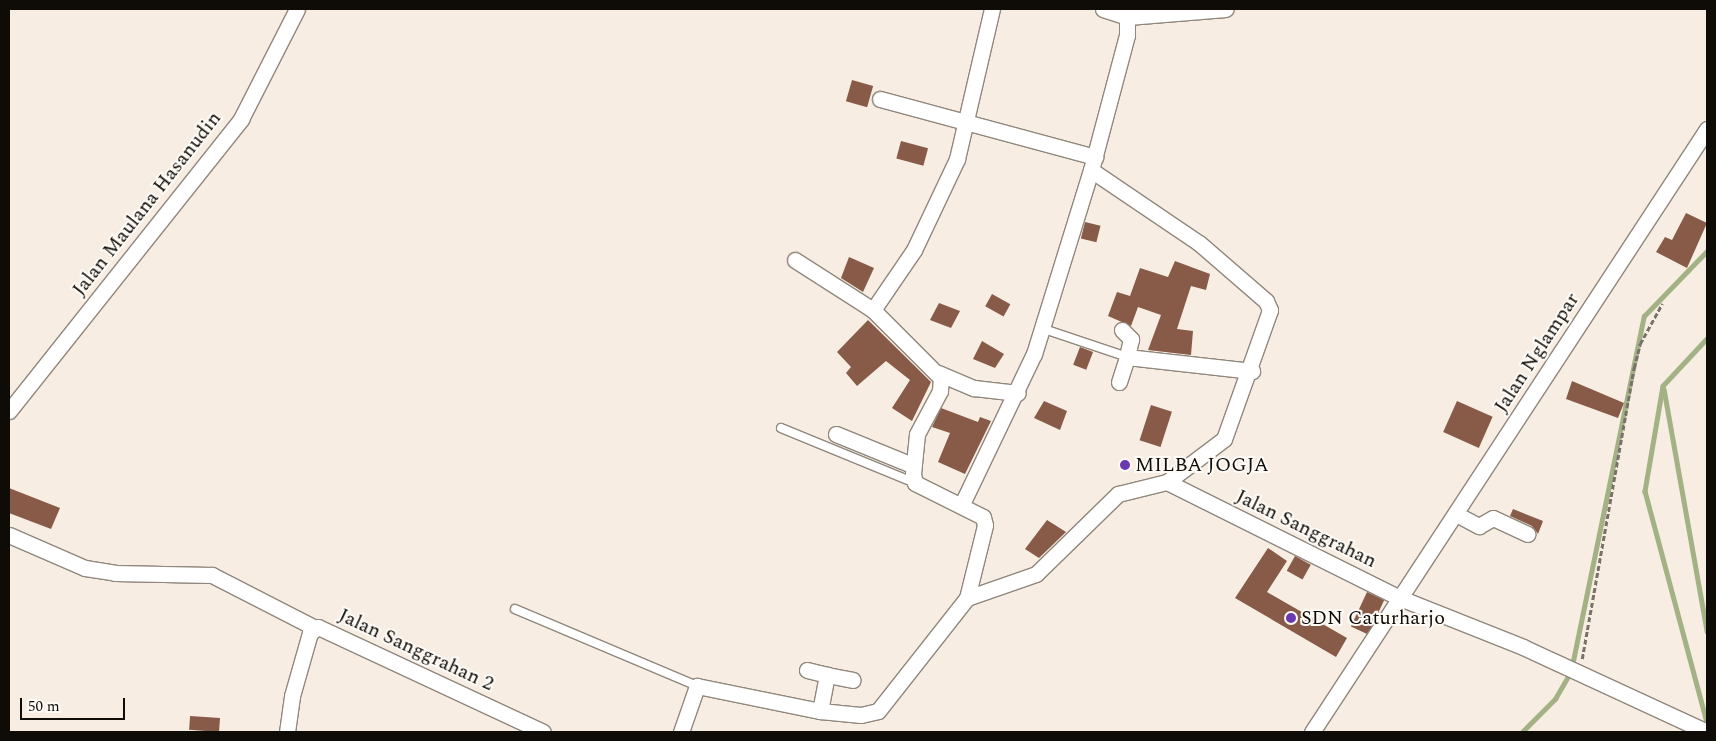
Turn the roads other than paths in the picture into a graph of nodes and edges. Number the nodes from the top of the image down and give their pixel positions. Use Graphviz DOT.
graph roads {
  1 [pos="297,9"];
  2 [pos="992,9"];
  3 [pos="1103,9"];
  4 [pos="1226,9"];
  5 [pos="1127,13"];
  6 [pos="880,99"];
  7 [pos="965,121"];
  8 [pos="1707,130"];
  9 [pos="1093,164"];
  10 [pos="795,260"];
  11 [pos="873,310"];
  12 [pos="1044,329"];
  13 [pos="1122,330"];
  14 [pos="1127,358"];
  15 [pos="1252,371"];
  16 [pos="938,373"];
  17 [pos="1119,382"];
  18 [pos="1018,393"];
  19 [pos="9,411"];
  20 [pos="781,428"];
  21 [pos="836,434"];
  22 [pos="912,465"];
  23 [pos="1167,482"];
  24 [pos="914,483"];
  25 [pos="962,504"];
  26 [pos="1456,514"];
  27 [pos="1528,534"];
  28 [pos="9,535"];
  29 [pos="967,598"];
  30 [pos="1400,598"];
  31 [pos="516,609"];
  32 [pos="315,628"];
  33 [pos="807,670"];
  34 [pos="827,675"];
  35 [pos="853,680"];
  36 [pos="697,686"];
  37 [pos="820,710"];
  38 [pos="287,732"];
  39 [pos="543,732"];
  40 [pos="681,732"];
  41 [pos="1312,732"];
  42 [pos="1707,732"];
  1 -- 19 [label="street, Jalan Maulana Hasanudin"];
  2 -- 7 [label="street"];
  3 -- 5 [label="street"];
  4 -- 5 [label="street"];
  5 -- 9 [label="street"];
  6 -- 7 [label="street"];
  7 -- 9 [label="street"];
  7 -- 11 [label="street"];
  8 -- 26 [label="street, Jalan Nglampar"];
  9 -- 12 [label="street"];
  9 -- 15 [label="street"];
  10 -- 11 [label="street"];
  11 -- 16 [label="street"];
  12 -- 14 [label="lane"];
  12 -- 18 [label="street"];
  13 -- 14 [label="street"];
  14 -- 15 [label="street"];
  14 -- 17 [label="street"];
  15 -- 23 [label="street"];
  16 -- 18 [label="street"];
  16 -- 22 [label="street"];
  18 -- 25 [label="street"];
  20 -- 24 [label="lane"];
  21 -- 22 [label="street"];
  22 -- 24 [label="street"];
  23 -- 29 [label="street"];
  23 -- 30 [label="street, Jalan Sanggrahan"];
  24 -- 25 [label="street"];
  25 -- 29 [label="street"];
  26 -- 27 [label="street"];
  26 -- 30 [label="street, Jalan Nglampar"];
  28 -- 32 [label="street"];
  29 -- 37 [label="street"];
  30 -- 41 [label="street, Jalan Nglampar"];
  30 -- 42 [label="street, Jalan Sanggrahan"];
  31 -- 36 [label="lane"];
  32 -- 38 [label="street, Jalan Sanggrahan 2"];
  32 -- 39 [label="street, Jalan Sanggrahan 2"];
  33 -- 34 [label="street"];
  34 -- 35 [label="street"];
  34 -- 37 [label="street"];
  36 -- 37 [label="street"];
  36 -- 40 [label="street"];
}
